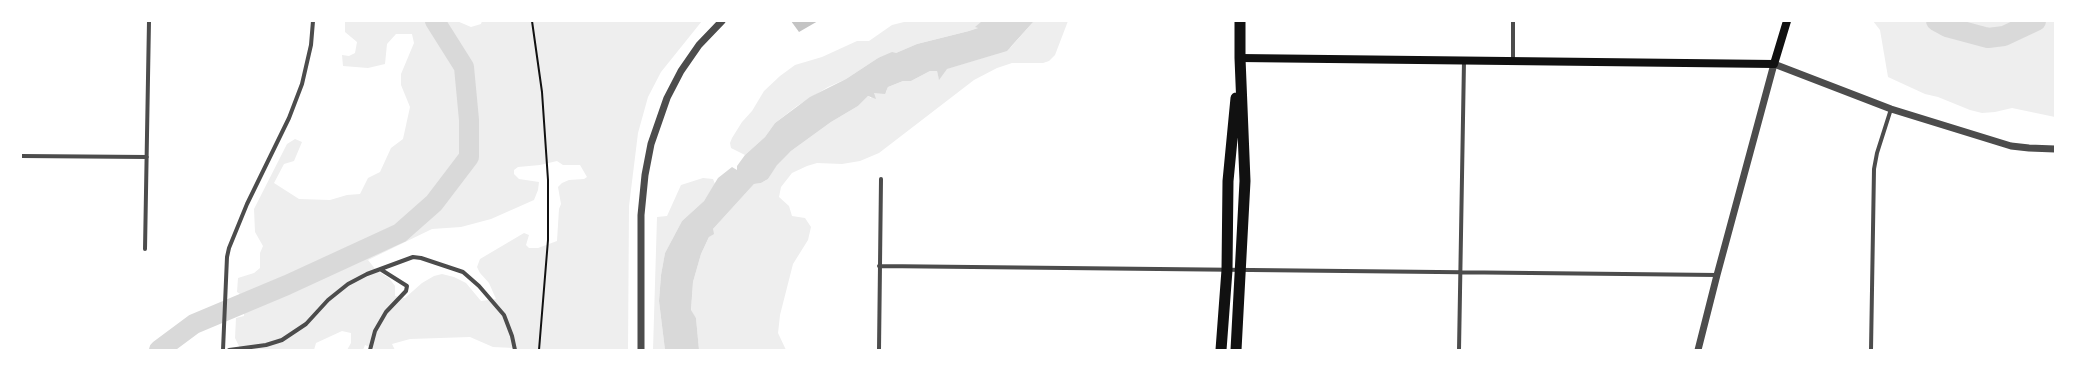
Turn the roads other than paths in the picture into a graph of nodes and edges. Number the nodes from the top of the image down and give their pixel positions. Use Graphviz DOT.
graph roads {
  1 [pos="148,21"];
  2 [pos="313,21"];
  3 [pos="722,21"];
  4 [pos="1240,21"];
  5 [pos="1514,21"];
  6 [pos="1787,21"];
  7 [pos="1240,58"];
  8 [pos="1464,61"];
  9 [pos="1513,61"];
  10 [pos="1774,64"];
  11 [pos="1891,108"];
  12 [pos="2055,149"];
  13 [pos="21,156"];
  14 [pos="147,157"];
  15 [pos="881,179"];
  16 [pos="145,249"];
  17 [pos="879,266"];
  18 [pos="380,268"];
  19 [pos="1226,270"];
  20 [pos="1241,270"];
  21 [pos="1460,272"];
  22 [pos="1716,275"];
  23 [pos="223,350"];
  24 [pos="229,350"];
  25 [pos="370,350"];
  26 [pos="515,350"];
  27 [pos="641,350"];
  28 [pos="879,350"];
  29 [pos="1221,350"];
  30 [pos="1236,350"];
  31 [pos="1459,350"];
  32 [pos="1698,350"];
  33 [pos="1871,350"];
  1 -- 14 [label="street"];
  2 -- 23 [label="street"];
  3 -- 27 [label="street"];
  4 -- 7 [label="highway"];
  5 -- 9 [label="street"];
  6 -- 10 [label="main road"];
  7 -- 8 [label="main road"];
  7 -- 19 [label="highway"];
  7 -- 20 [label="highway"];
  8 -- 9 [label="main road"];
  8 -- 21 [label="street"];
  9 -- 10 [label="main road"];
  10 -- 11 [label="street"];
  10 -- 22 [label="street"];
  11 -- 12 [label="street"];
  11 -- 33 [label="street"];
  13 -- 14 [label="street"];
  14 -- 16 [label="street"];
  15 -- 17 [label="street"];
  17 -- 19 [label="street"];
  17 -- 28 [label="street"];
  18 -- 24 [label="street"];
  18 -- 25 [label="street"];
  18 -- 26 [label="street"];
  19 -- 20 [label="street"];
  19 -- 29 [label="highway"];
  20 -- 21 [label="street"];
  20 -- 30 [label="highway"];
  21 -- 22 [label="street"];
  21 -- 31 [label="street"];
  22 -- 32 [label="street"];
}
